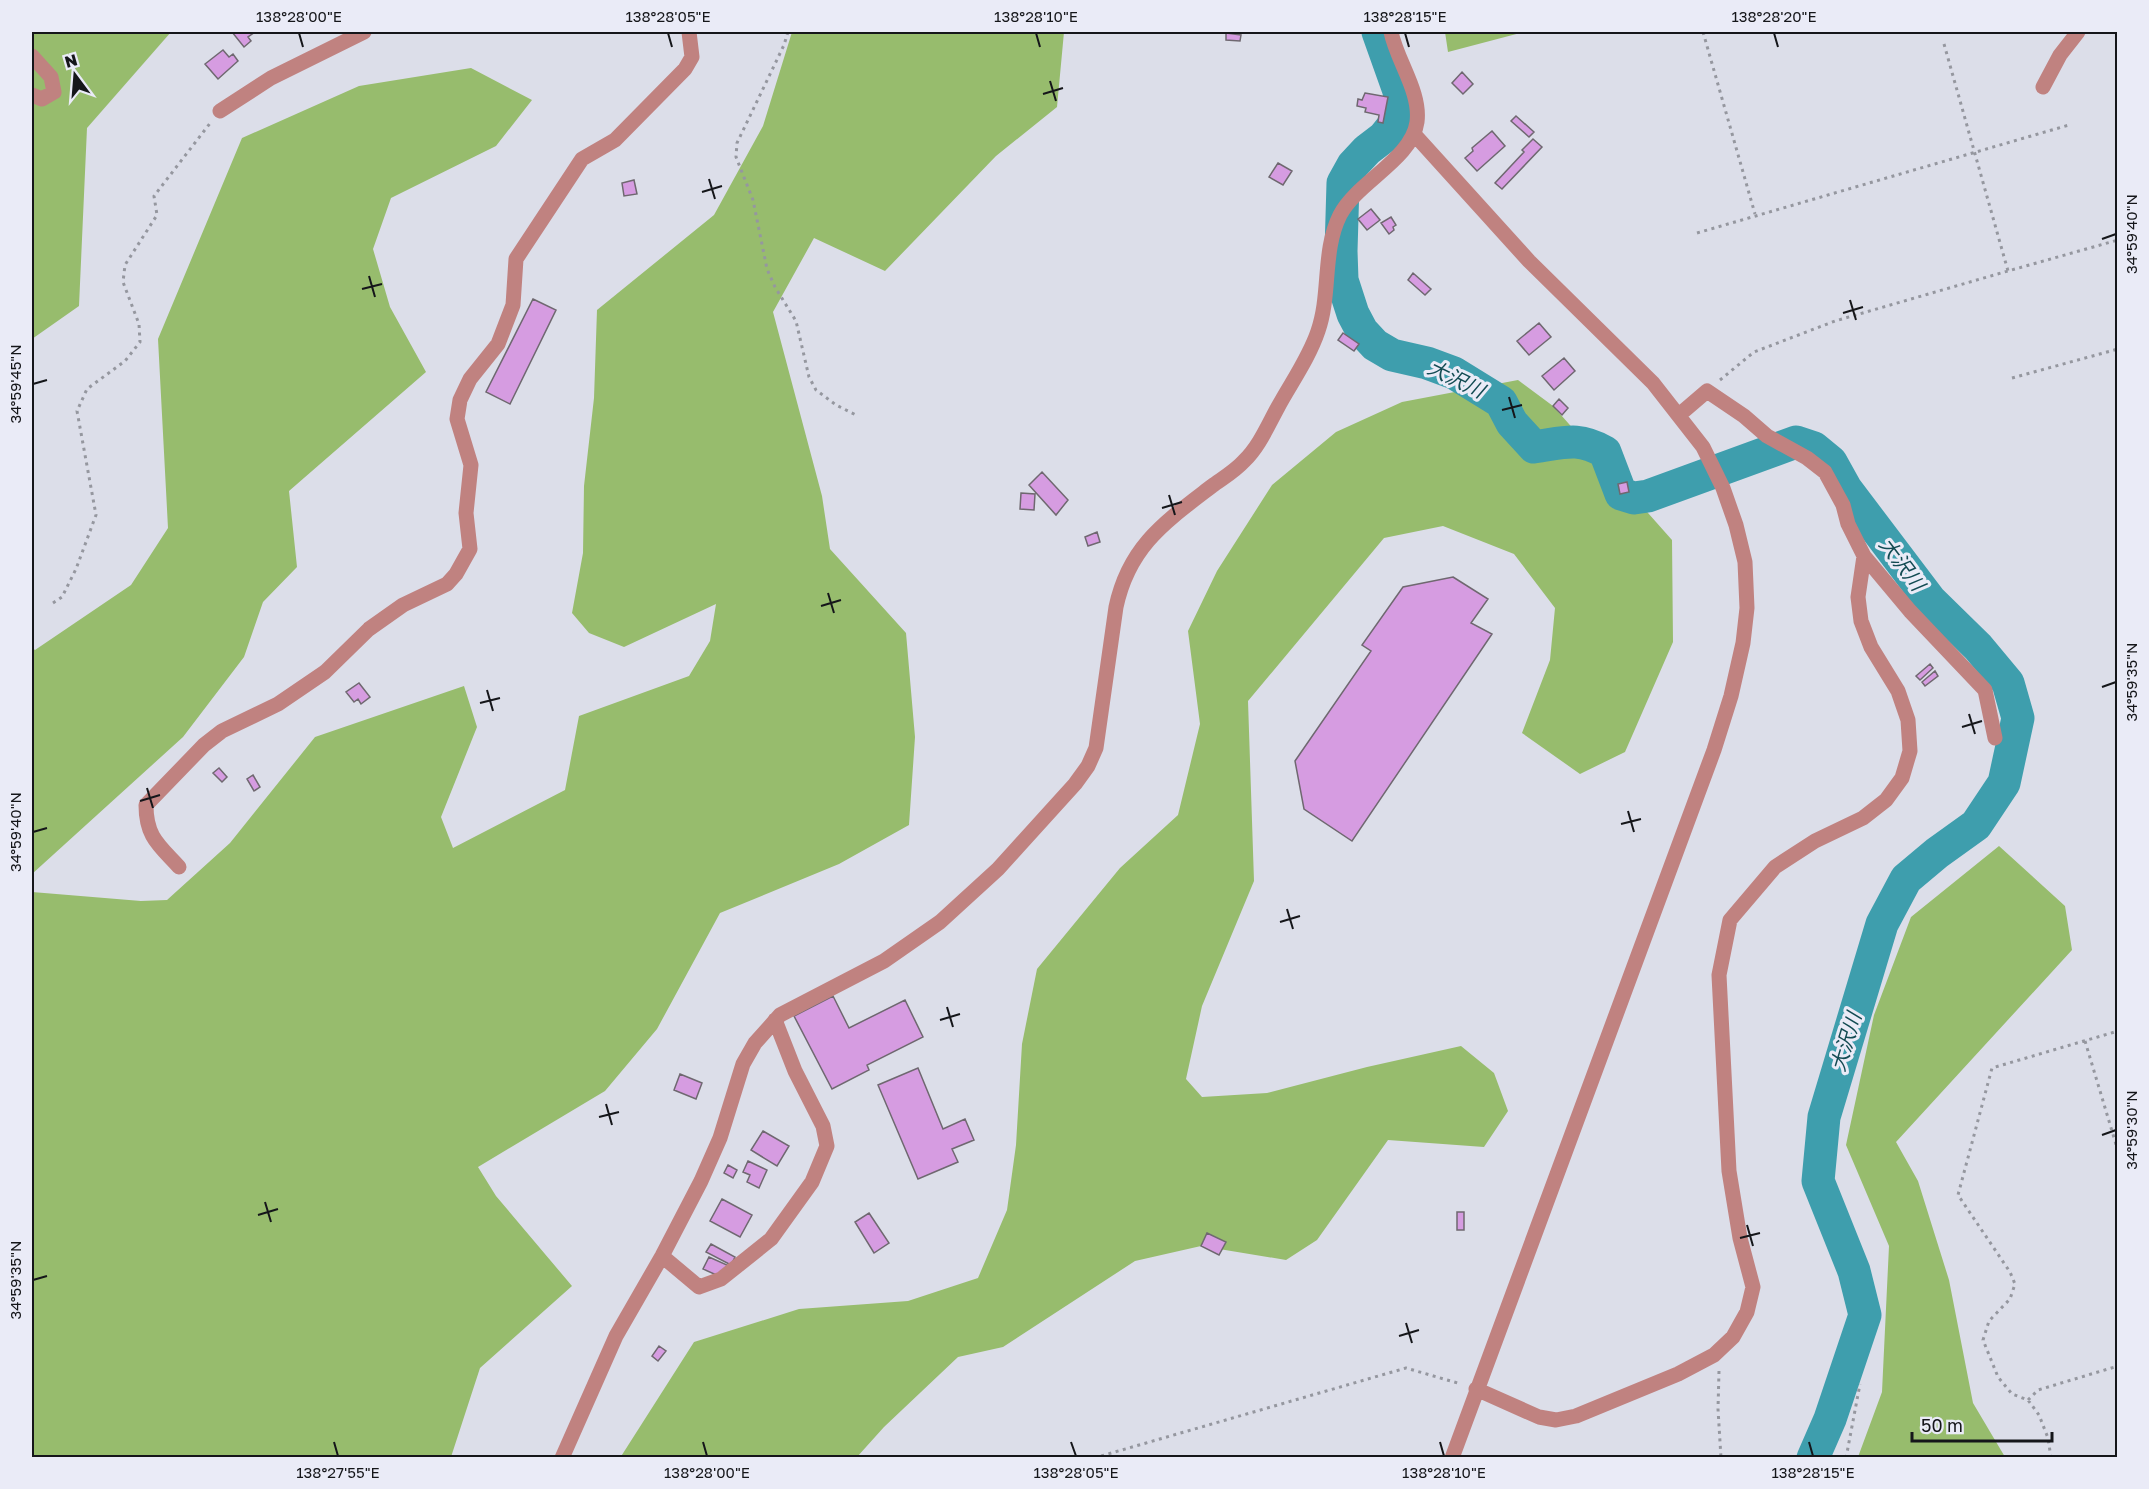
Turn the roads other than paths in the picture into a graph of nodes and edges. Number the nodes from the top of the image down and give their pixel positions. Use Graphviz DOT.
graph roads {
  1 [pos="364,32"];
  2 [pos="689,32"];
  3 [pos="1391,32"];
  4 [pos="2078,32"];
  5 [pos="32,56"];
  6 [pos="2043,87"];
  7 [pos="32,94"];
  8 [pos="219,111"];
  9 [pos="1414,134"];
  10 [pos="1679,415"];
  11 [pos="1864,556"];
  12 [pos="1995,738"];
  13 [pos="179,867"];
  14 [pos="775,1020"];
  15 [pos="662,1256"];
  16 [pos="1476,1389"];
  17 [pos="562,1458"];
  18 [pos="1452,1458"];
  1 -- 8 [label="street"];
  2 -- 13 [label="street"];
  3 -- 9 [label="street"];
  4 -- 6 [label="street"];
  5 -- 7 [label="street"];
  9 -- 10 [label="street"];
  9 -- 14 [label="street"];
  10 -- 11 [label="street"];
  10 -- 16 [label="street"];
  11 -- 12 [label="street"];
  11 -- 16 [label="street"];
  14 -- 15 [label="street"];
  14 -- 15 [label="street"];
  15 -- 17 [label="street"];
  16 -- 18 [label="street"];
}
